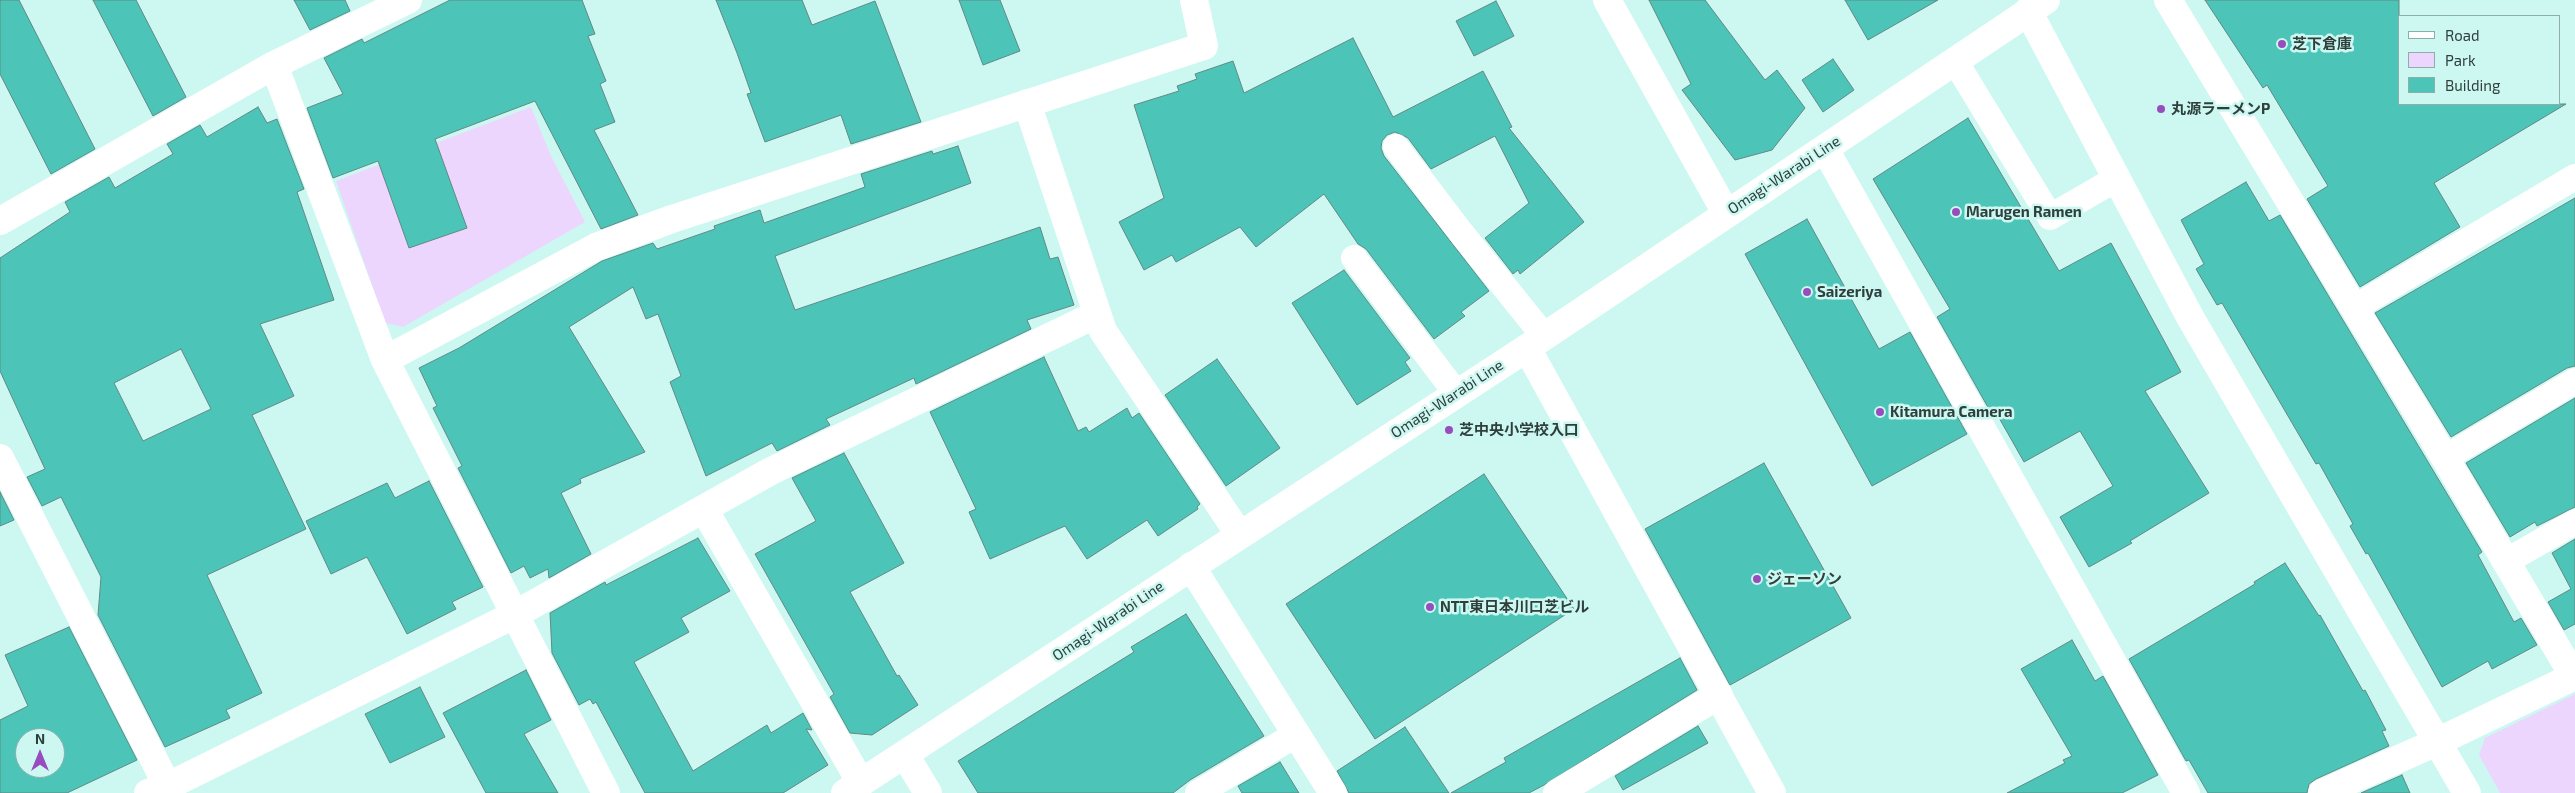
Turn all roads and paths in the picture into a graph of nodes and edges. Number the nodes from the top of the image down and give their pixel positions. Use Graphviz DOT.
graph roads {
  1 [pos="408,0"];
  2 [pos="1194,0"];
  3 [pos="1607,0"];
  4 [pos="2168,0"];
  5 [pos="2032,4"];
  6 [pos="1954,61"];
  7 [pos="274,65"];
  8 [pos="1027,103"];
  9 [pos="1396,147"];
  10 [pos="1825,149"];
  11 [pos="2575,177"];
  12 [pos="2116,179"];
  13 [pos="1726,213"];
  14 [pos="0,221"];
  15 [pos="1354,258"];
  16 [pos="2354,308"];
  17 [pos="1097,314"];
  18 [pos="1535,342"];
  19 [pos="384,360"];
  20 [pos="2575,381"];
  21 [pos="1456,393"];
  22 [pos="0,458"];
  23 [pos="2445,458"];
  24 [pos="704,509"];
  25 [pos="2575,522"];
  26 [pos="1239,534"];
  27 [pos="2505,562"];
  28 [pos="1191,566"];
  29 [pos="514,615"];
  30 [pos="2574,676"];
  31 [pos="1719,695"];
  32 [pos="1297,734"];
  33 [pos="2438,742"];
  34 [pos="905,755"];
  35 [pos="853,788"];
  36 [pos="163,791"];
  37 [pos="606,793"];
  38 [pos="928,793"];
  39 [pos="1198,793"];
  40 [pos="1333,793"];
  41 [pos="1557,793"];
  42 [pos="1772,793"];
  43 [pos="2186,793"];
  44 [pos="2322,793"];
  45 [pos="2466,793"];
  1 -- 7 [label="street"];
  2 -- 8 [label="street"];
  3 -- 13 [label="street"];
  4 -- 16 [label="street"];
  5 -- 6 [label="street, Omagi-Warabi Line"];
  5 -- 12 [label="street"];
  6 -- 10 [label="street, Omagi-Warabi Line"];
  6 -- 12 [label="lane"];
  7 -- 14 [label="street"];
  7 -- 19 [label="street"];
  8 -- 17 [label="street"];
  8 -- 19 [label="street"];
  9 -- 18 [label="lane"];
  10 -- 13 [label="street, Omagi-Warabi Line"];
  10 -- 43 [label="street"];
  11 -- 16 [label="lane"];
  12 -- 33 [label="street"];
  13 -- 18 [label="street, Omagi-Warabi Line"];
  15 -- 21 [label="lane"];
  16 -- 23 [label="street"];
  17 -- 24 [label="street"];
  17 -- 26 [label="street"];
  18 -- 21 [label="street, Omagi-Warabi Line"];
  18 -- 31 [label="street"];
  19 -- 29 [label="street"];
  20 -- 23 [label="lane"];
  21 -- 26 [label="street, Omagi-Warabi Line"];
  22 -- 36 [label="street"];
  23 -- 27 [label="street"];
  24 -- 29 [label="street"];
  24 -- 35 [label="street"];
  25 -- 27 [label="lane"];
  26 -- 28 [label="street, Omagi-Warabi Line"];
  27 -- 30 [label="street"];
  28 -- 32 [label="street"];
  28 -- 34 [label="street, Omagi-Warabi Line"];
  29 -- 36 [label="street"];
  29 -- 37 [label="street"];
  30 -- 33 [label="street"];
  31 -- 41 [label="street"];
  31 -- 42 [label="street"];
  32 -- 39 [label="lane"];
  32 -- 40 [label="street"];
  33 -- 44 [label="street"];
  33 -- 45 [label="street"];
  34 -- 35 [label="street, Omagi-Warabi Line"];
  34 -- 38 [label="street"];
}
